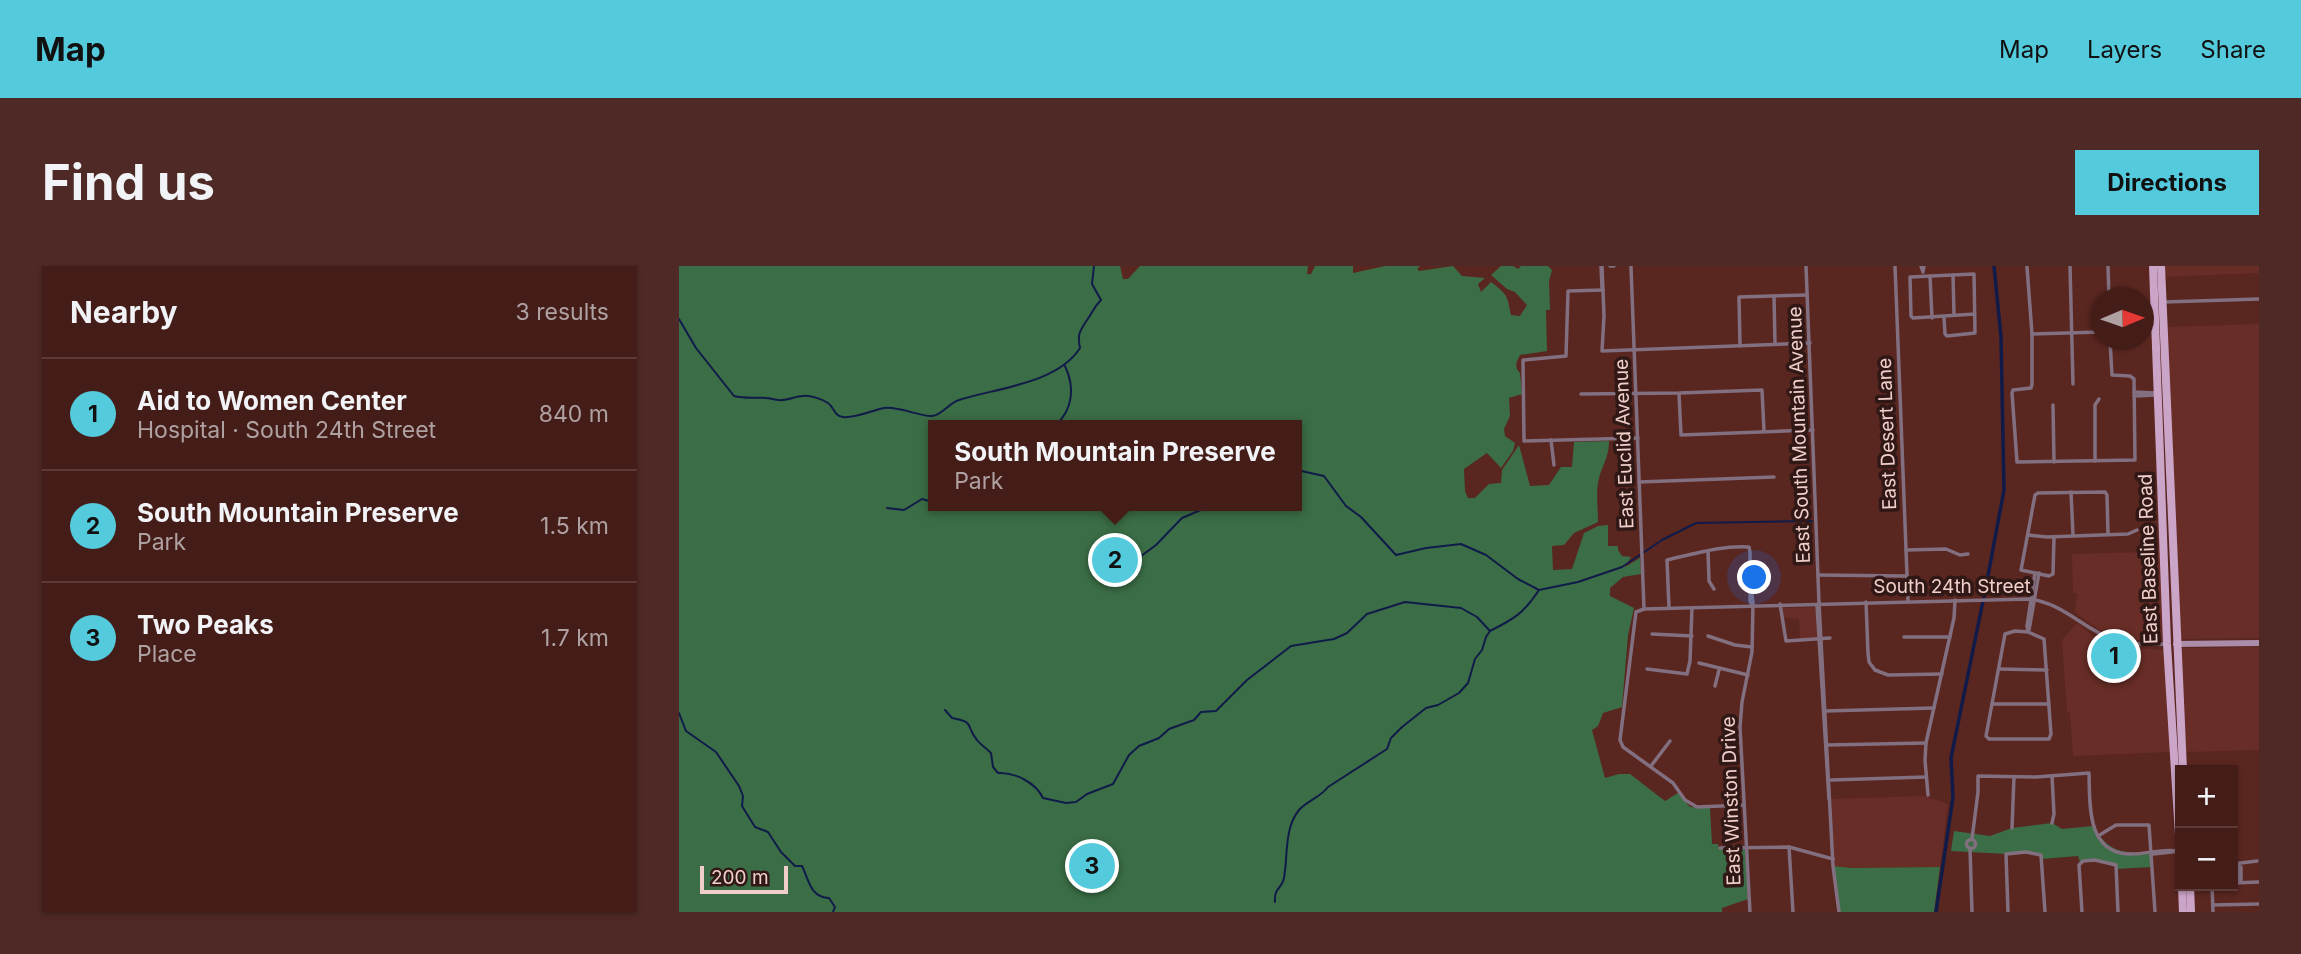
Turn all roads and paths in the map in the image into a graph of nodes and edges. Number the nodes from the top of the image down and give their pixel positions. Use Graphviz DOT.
graph roads {
  1 [pos="1602,266"];
  2 [pos="1631,266"];
  3 [pos="1806,266"];
  4 [pos="1895,266"];
  5 [pos="1922,266"];
  6 [pos="2070,266"];
  7 [pos="2108,266"];
  8 [pos="2027,267"];
  9 [pos="2155,267"];
  10 [pos="1923,274"];
  11 [pos="1954,275"];
  12 [pos="1930,276"];
  13 [pos="2109,287"];
  14 [pos="1603,290"];
  15 [pos="1807,295"];
  16 [pos="1774,296"];
  17 [pos="2259,299"];
  18 [pos="2162,302"];
  19 [pos="2154,312"];
  20 [pos="1975,314"];
  21 [pos="1954,315"];
  22 [pos="1932,317"];
  23 [pos="1944,317"];
  24 [pos="2091,332"];
  25 [pos="2071,333"];
  26 [pos="2032,334"];
  27 [pos="1810,343"];
  28 [pos="1775,344"];
  29 [pos="2160,344"];
  30 [pos="1740,346"];
  31 [pos="1634,349"];
  32 [pos="2111,350"];
  33 [pos="2073,384"];
  34 [pos="1636,393"];
  35 [pos="1679,393"];
  36 [pos="2161,393"];
  37 [pos="1581,394"];
  38 [pos="2134,394"];
  39 [pos="2098,399"];
  40 [pos="2053,405"];
  41 [pos="1813,430"];
  42 [pos="1764,431"];
  43 [pos="1638,438"];
  44 [pos="1551,440"];
  45 [pos="2095,461"];
  46 [pos="2054,462"];
  47 [pos="1554,465"];
  48 [pos="1775,477"];
  49 [pos="1639,482"];
  50 [pos="2071,492"];
  51 [pos="2137,530"];
  52 [pos="2108,534"];
  53 [pos="2027,535"];
  54 [pos="2073,536"];
  55 [pos="2054,537"];
  56 [pos="1906,550"];
  57 [pos="1708,551"];
  58 [pos="1968,554"];
  59 [pos="2037,573"];
  60 [pos="1818,575"];
  61 [pos="1907,576"];
  62 [pos="1714,589"];
  63 [pos="2033,599"];
  64 [pos="1955,600"];
  65 [pos="1907,601"];
  66 [pos="1866,602"];
  67 [pos="1819,603"];
  68 [pos="1780,604"];
  69 [pos="1752,606"];
  70 [pos="1669,608"];
  71 [pos="1692,608"];
  72 [pos="1644,609"];
  73 [pos="2028,632"];
  74 [pos="1652,634"];
  75 [pos="1692,636"];
  76 [pos="1708,636"];
  77 [pos="1950,637"];
  78 [pos="1830,638"];
  79 [pos="1904,638"];
  80 [pos="1821,639"];
  81 [pos="2259,643"];
  82 [pos="2171,644"];
  83 [pos="1752,647"];
  84 [pos="1699,663"];
  85 [pos="1647,669"];
  86 [pos="1999,669"];
  87 [pos="1719,670"];
  88 [pos="1875,670"];
  89 [pos="2047,670"];
  90 [pos="1823,673"];
  91 [pos="1832,673"];
  92 [pos="1870,674"];
  93 [pos="1942,674"];
  94 [pos="1748,675"];
  95 [pos="1715,686"];
  96 [pos="1991,704"];
  97 [pos="2049,704"];
  98 [pos="1934,708"];
  99 [pos="1825,711"];
  100 [pos="2176,732"];
  101 [pos="1670,741"];
  102 [pos="1926,743"];
  103 [pos="1827,745"];
  104 [pos="2177,765"];
  105 [pos="2182,765"];
  106 [pos="1651,766"];
  107 [pos="2052,776"];
  108 [pos="1927,777"];
  109 [pos="2014,777"];
  110 [pos="1829,780"];
  111 [pos="1928,795"];
  112 [pos="1744,805"];
  113 [pos="2052,823"];
  114 [pos="2012,828"];
  115 [pos="2098,836"];
  116 [pos="1746,846"];
  117 [pos="1789,847"];
  118 [pos="1720,848"];
  119 [pos="2151,853"];
  120 [pos="1833,859"];
  121 [pos="2257,861"];
  122 [pos="2239,864"];
  123 [pos="2240,882"];
  124 [pos="2259,882"];
  125 [pos="2182,891"];
  126 [pos="2190,891"];
  127 [pos="2212,891"];
  128 [pos="2259,904"];
  129 [pos="2213,905"];
  130 [pos="1750,912"];
  131 [pos="1793,912"];
  132 [pos="1839,912"];
  133 [pos="1972,912"];
  134 [pos="2008,912"];
  135 [pos="2045,912"];
  136 [pos="2082,912"];
  137 [pos="2118,912"];
  138 [pos="2155,912"];
  139 [pos="2183,912"];
  140 [pos="2191,912"];
  141 [pos="2213,912"];
  1 -- 14 [label="street"];
  2 -- 31 [label="street, East Euclid Avenue"];
  3 -- 15 [label="street, East South Mountain Avenue"];
  4 -- 56 [label="street, East Desert Lane"];
  5 -- 10 [label="street"];
  6 -- 25 [label="street"];
  7 -- 13 [label="street"];
  8 -- 26 [label="street"];
  9 -- 18 [label="main road, East Baseline Road"];
  9 -- 19 [label="main road, East Baseline Road"];
  10 -- 12 [label="street"];
  10 -- 22 [label="street"];
  11 -- 12 [label="street"];
  11 -- 20 [label="street"];
  11 -- 21 [label="street"];
  12 -- 22 [label="street"];
  14 -- 31 [label="street"];
  14 -- 44 [label="street"];
  15 -- 16 [label="street"];
  15 -- 27 [label="street, East South Mountain Avenue"];
  16 -- 28 [label="street"];
  16 -- 30 [label="street"];
  17 -- 18 [label="street"];
  18 -- 19 [label="main road"];
  18 -- 29 [label="main road, East Baseline Road"];
  19 -- 29 [label="main road, East Baseline Road"];
  20 -- 21 [label="street"];
  20 -- 23 [label="street"];
  21 -- 23 [label="street"];
  22 -- 23 [label="street"];
  24 -- 25 [label="street"];
  25 -- 26 [label="street"];
  25 -- 33 [label="street"];
  26 -- 46 [label="street"];
  27 -- 28 [label="street"];
  27 -- 41 [label="street, East South Mountain Avenue"];
  28 -- 30 [label="street"];
  29 -- 36 [label="main road, East Baseline Road"];
  30 -- 31 [label="street"];
  31 -- 34 [label="street, East Euclid Avenue"];
  32 -- 38 [label="street"];
  34 -- 35 [label="street"];
  34 -- 37 [label="street"];
  34 -- 43 [label="street, East Euclid Avenue"];
  35 -- 42 [label="street"];
  35 -- 42 [label="street"];
  36 -- 38 [label="street"];
  36 -- 82 [label="main road, East Baseline Road"];
  38 -- 45 [label="street"];
  39 -- 45 [label="street"];
  40 -- 46 [label="street"];
  41 -- 42 [label="street"];
  41 -- 60 [label="street, East South Mountain Avenue"];
  43 -- 44 [label="street"];
  43 -- 49 [label="street, East Euclid Avenue"];
  44 -- 47 [label="street"];
  45 -- 46 [label="street"];
  48 -- 49 [label="street"];
  49 -- 72 [label="street, East Euclid Avenue"];
  50 -- 52 [label="street"];
  50 -- 53 [label="street"];
  50 -- 54 [label="street"];
  51 -- 52 [label="street"];
  52 -- 54 [label="street"];
  53 -- 55 [label="street"];
  53 -- 59 [label="street"];
  54 -- 55 [label="street"];
  55 -- 59 [label="street"];
  56 -- 58 [label="street"];
  56 -- 61 [label="street, East Desert Lane"];
  57 -- 62 [label="street"];
  57 -- 69 [label="street, East Winston Drive"];
  57 -- 70 [label="street"];
  59 -- 63 [label="street"];
  60 -- 61 [label="street"];
  60 -- 67 [label="street, East South Mountain Avenue"];
  61 -- 65 [label="street, East Desert Lane"];
  63 -- 64 [label="street, South 24th Street"];
  63 -- 73 [label="street"];
  63 -- 82 [label="street, South 24th Street"];
  64 -- 65 [label="street, South 24th Street"];
  64 -- 77 [label="street"];
  65 -- 66 [label="street, South 24th Street"];
  66 -- 67 [label="street, South 24th Street"];
  66 -- 88 [label="street"];
  67 -- 68 [label="street, South 24th Street"];
  67 -- 80 [label="street, East South Mountain Avenue"];
  68 -- 69 [label="street, South 24th Street"];
  68 -- 80 [label="street"];
  69 -- 71 [label="street, South 24th Street"];
  69 -- 83 [label="street, East Winston Drive"];
  70 -- 71 [label="street, South 24th Street"];
  70 -- 72 [label="street, South 24th Street"];
  71 -- 75 [label="street"];
  72 -- 106 [label="street, South 24th Street"];
  73 -- 86 [label="street"];
  73 -- 89 [label="street"];
  74 -- 75 [label="street"];
  75 -- 85 [label="street"];
  76 -- 83 [label="street"];
  77 -- 79 [label="street"];
  77 -- 93 [label="street"];
  78 -- 80 [label="street"];
  80 -- 90 [label="street, East South Mountain Avenue"];
  81 -- 82 [label="main road, South 24th Street"];
  82 -- 100 [label="main road, East Baseline Road"];
  83 -- 94 [label="street, East Winston Drive"];
  84 -- 87 [label="street"];
  86 -- 89 [label="street"];
  86 -- 96 [label="street"];
  87 -- 94 [label="street"];
  87 -- 95 [label="street"];
  88 -- 92 [label="street"];
  88 -- 93 [label="street"];
  89 -- 97 [label="street"];
  90 -- 91 [label="street"];
  90 -- 99 [label="street, East South Mountain Avenue"];
  93 -- 98 [label="street"];
  94 -- 112 [label="street, East Winston Drive"];
  96 -- 97 [label="street"];
  96 -- 97 [label="street"];
  98 -- 99 [label="street"];
  98 -- 102 [label="street"];
  99 -- 103 [label="street, East South Mountain Avenue"];
  100 -- 104 [label="main road, East Baseline Road"];
  100 -- 105 [label="main road, East Baseline Road"];
  101 -- 106 [label="street"];
  102 -- 103 [label="street"];
  102 -- 108 [label="street"];
  103 -- 110 [label="street, East South Mountain Avenue"];
  106 -- 112 [label="street"];
  107 -- 109 [label="street"];
  107 -- 113 [label="street"];
  107 -- 115 [label="street"];
  108 -- 110 [label="street"];
  108 -- 111 [label="street"];
  109 -- 114 [label="street"];
  109 -- 133 [label="street"];
  110 -- 120 [label="street, East South Mountain Avenue"];
  112 -- 116 [label="street, East Winston Drive"];
  115 -- 119 [label="street"];
  115 -- 119 [label="street"];
  116 -- 117 [label="street"];
  116 -- 118 [label="street"];
  116 -- 130 [label="street, East Winston Drive"];
  117 -- 120 [label="street"];
  117 -- 131 [label="street"];
  119 -- 119 [label="street"];
  119 -- 138 [label="street"];
  120 -- 132 [label="street, East South Mountain Avenue"];
  121 -- 122 [label="street"];
  122 -- 123 [label="street"];
  123 -- 124 [label="street"];
  125 -- 139 [label="main road"];
  126 -- 140 [label="main road"];
  127 -- 129 [label="street"];
  128 -- 129 [label="street"];
  129 -- 141 [label="street"];
  134 -- 135 [label="street"];
  136 -- 137 [label="street"];
}
